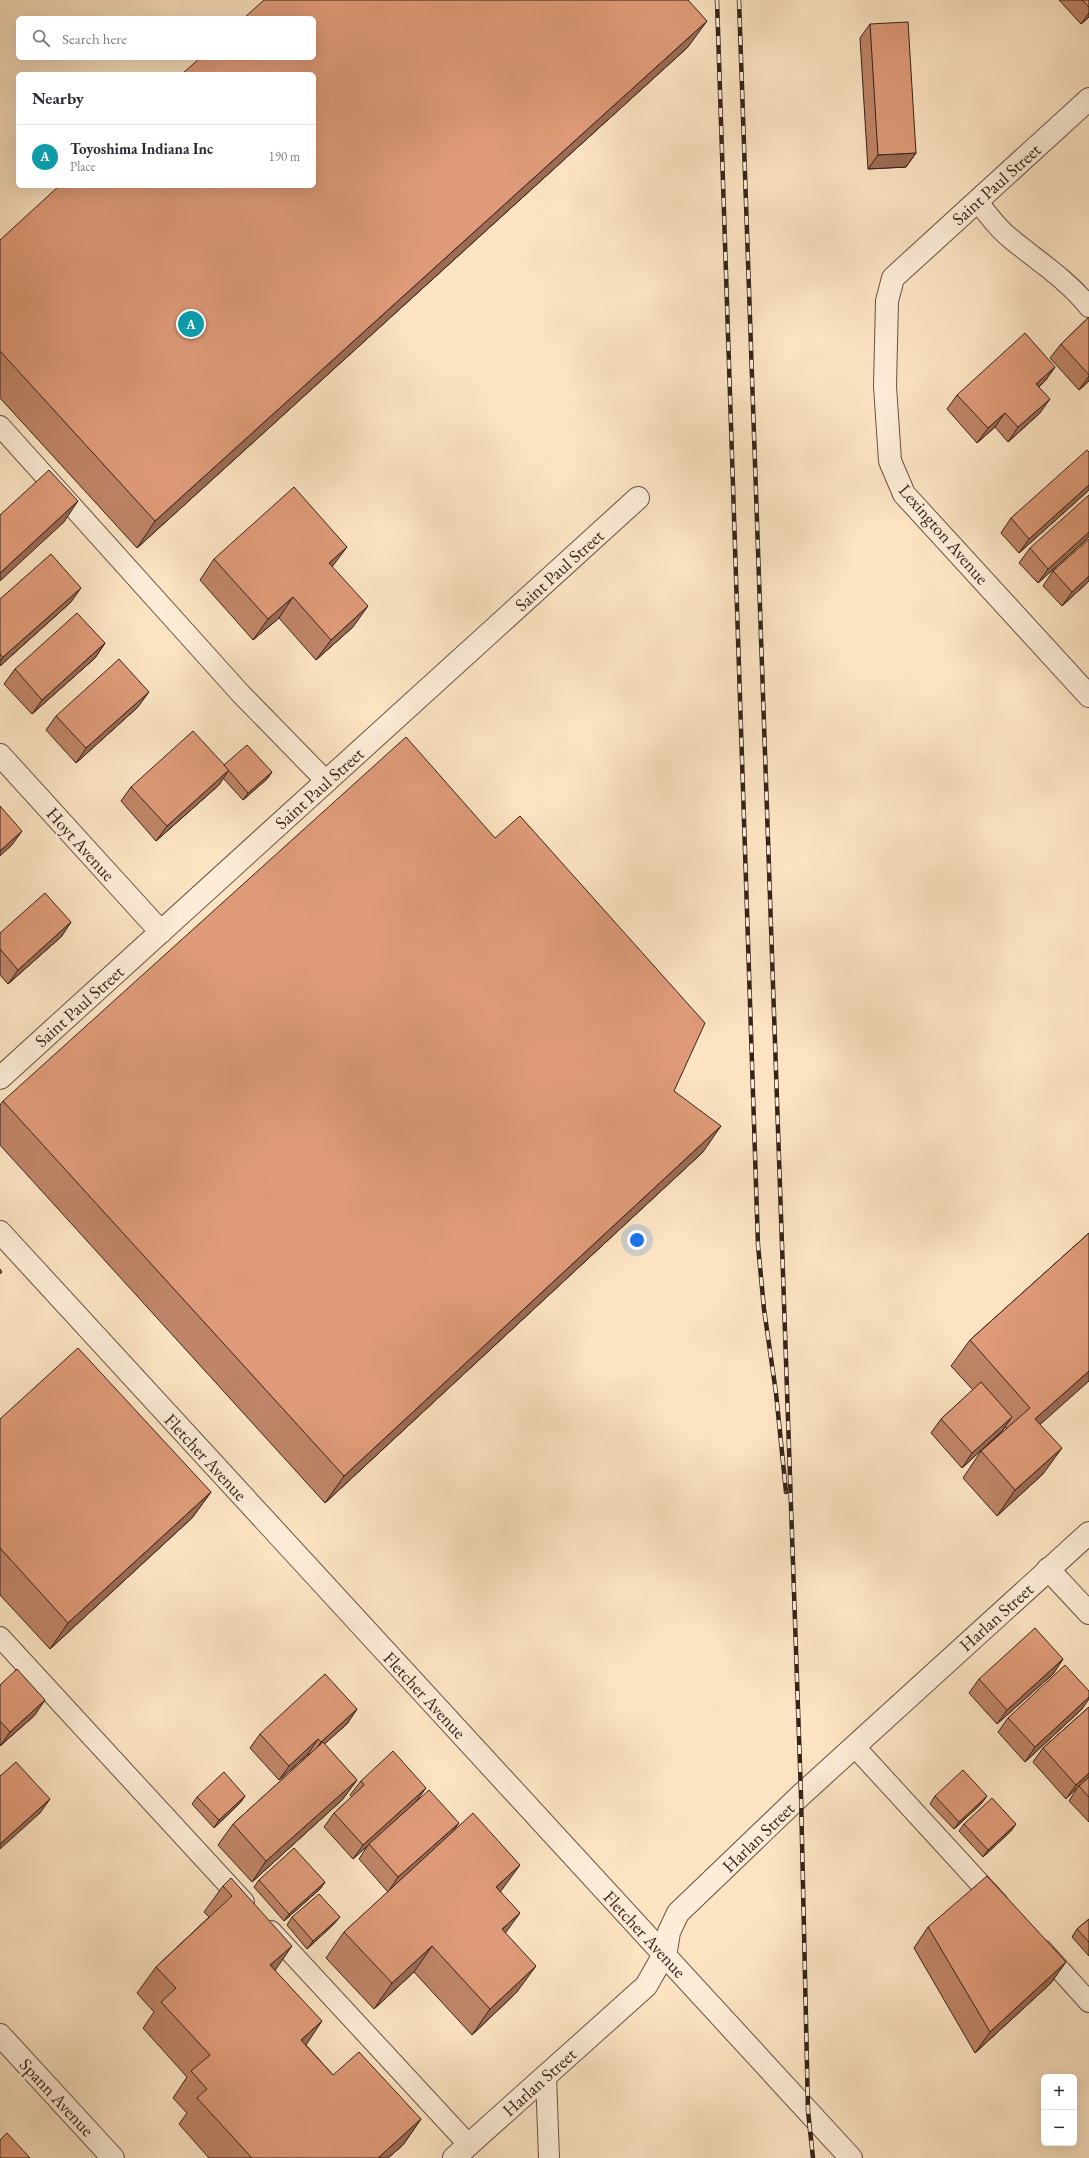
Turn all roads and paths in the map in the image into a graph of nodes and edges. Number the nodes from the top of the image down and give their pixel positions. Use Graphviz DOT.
graph roads {
  1 [pos="1089,99"];
  2 [pos="977,201"];
  3 [pos="902,269"];
  4 [pos="1089,307"];
  5 [pos="0,426"];
  6 [pos="638,498"];
  7 [pos="1089,696"];
  8 [pos="0,755"];
  9 [pos="327,782"];
  10 [pos="161,932"];
  11 [pos="0,1078"];
  12 [pos="0,1232"];
  13 [pos="1089,1533"];
  14 [pos="1048,1569"];
  15 [pos="1089,1613"];
  16 [pos="0,1637"];
  17 [pos="855,1747"];
  18 [pos="1009,1915"];
  19 [pos="1030,1938"];
  20 [pos="664,1955"];
  21 [pos="1089,2002"];
  22 [pos="0,2035"];
  23 [pos="546,2076"];
  24 [pos="462,2152"];
  25 [pos="113,2158"];
  26 [pos="549,2158"];
  27 [pos="851,2158"];
  1 -- 2 [label="street, Saint Paul Street"];
  2 -- 3 [label="street, Saint Paul Street"];
  2 -- 4 [label="lane"];
  3 -- 7 [label="street, Lexington Avenue"];
  5 -- 9 [label="lane"];
  6 -- 9 [label="street, Saint Paul Street"];
  8 -- 10 [label="street, Hoyt Avenue"];
  9 -- 10 [label="street, Saint Paul Street"];
  10 -- 11 [label="street, Saint Paul Street"];
  12 -- 20 [label="street, Fletcher Avenue"];
  13 -- 14 [label="street, Harlan Street"];
  14 -- 15 [label="street"];
  14 -- 17 [label="street, Harlan Street"];
  16 -- 24 [label="lane"];
  17 -- 18 [label="lane"];
  17 -- 20 [label="street, Harlan Street"];
  19 -- 21 [label="lane"];
  20 -- 23 [label="street, Harlan Street"];
  20 -- 27 [label="street, Fletcher Avenue"];
  22 -- 25 [label="street, Spann Avenue"];
  23 -- 24 [label="street, Harlan Street"];
  23 -- 26 [label="lane"];
}
